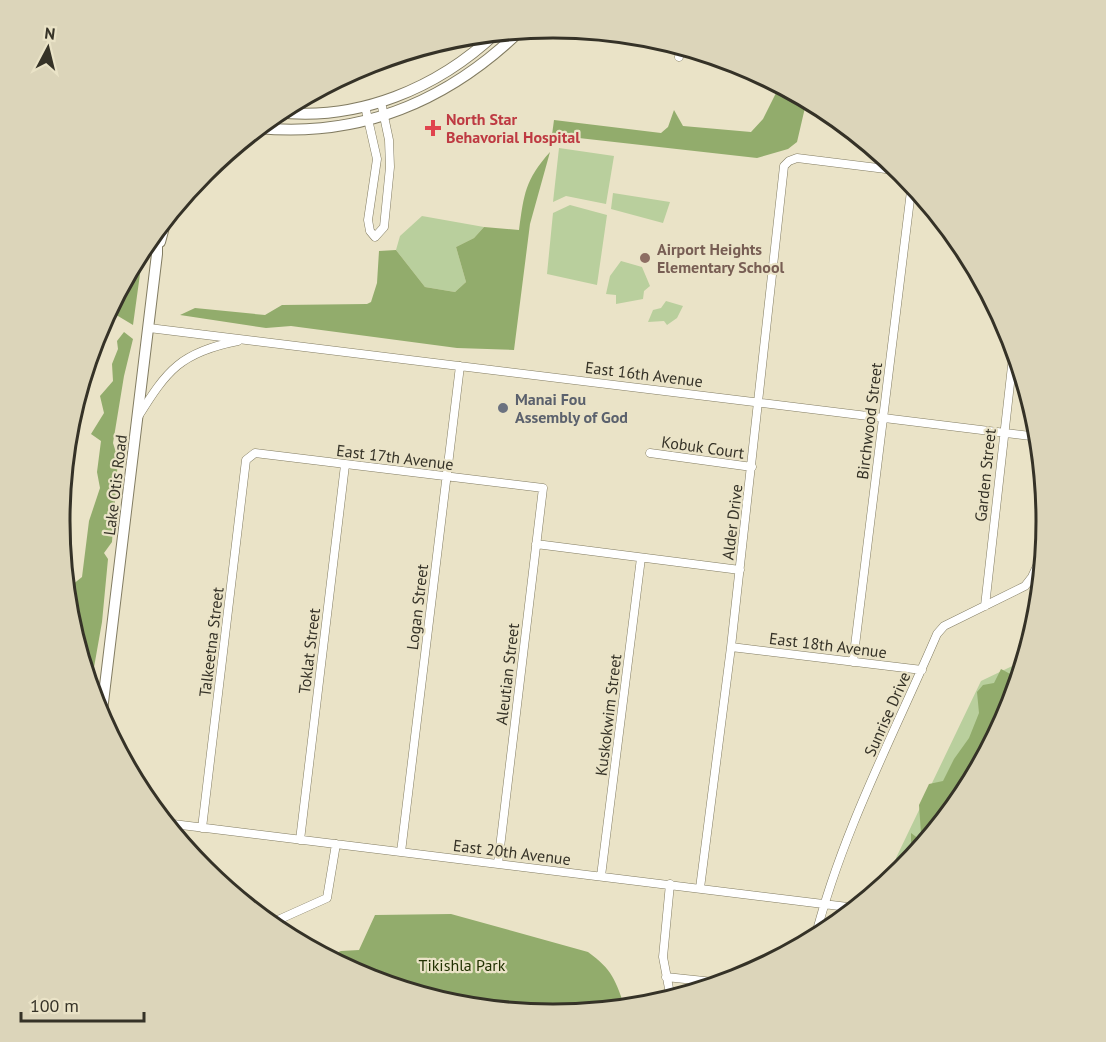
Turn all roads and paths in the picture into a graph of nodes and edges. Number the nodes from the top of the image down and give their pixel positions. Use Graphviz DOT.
graph roads {
  1 [pos="510,40"];
  2 [pos="484,43"];
  3 [pos="381,102"];
  4 [pos="365,106"];
  5 [pos="294,112"];
  6 [pos="384,115"];
  7 [pos="369,118"];
  8 [pos="271,129"];
  9 [pos="884,169"];
  10 [pos="910,195"];
  11 [pos="161,238"];
  12 [pos="157,244"];
  13 [pos="157,254"];
  14 [pos="149,328"];
  15 [pos="245,339"];
  16 [pos="460,366"];
  17 [pos="1011,367"];
  18 [pos="758,401"];
  19 [pos="883,416"];
  20 [pos="138,418"];
  21 [pos="1003,432"];
  22 [pos="1028,435"];
  23 [pos="650,453"];
  24 [pos="246,460"];
  25 [pos="345,465"];
  26 [pos="752,467"];
  27 [pos="446,477"];
  28 [pos="543,488"];
  29 [pos="536,544"];
  30 [pos="641,558"];
  31 [pos="740,570"];
  32 [pos="1033,575"];
  33 [pos="985,606"];
  34 [pos="731,647"];
  35 [pos="853,662"];
  36 [pos="922,670"];
  37 [pos="103,699"];
  38 [pos="177,825"];
  39 [pos="202,828"];
  40 [pos="300,840"];
  41 [pos="336,844"];
  42 [pos="401,852"];
  43 [pos="498,864"];
  44 [pos="600,876"];
  45 [pos="670,884"];
  46 [pos="700,888"];
  47 [pos="824,905"];
  48 [pos="844,907"];
  49 [pos="279,919"];
  50 [pos="818,925"];
  51 [pos="666,977"];
  52 [pos="702,981"];
  53 [pos="669,990"];
  1 -- 6 [label="main road"];
  2 -- 3 [label="main road"];
  3 -- 4 [label="main road"];
  3 -- 6 [label="street"];
  4 -- 5 [label="main road"];
  4 -- 7 [label="street"];
  6 -- 7 [label="main road"];
  6 -- 7 [label="street"];
  7 -- 8 [label="main road"];
  9 -- 18 [label="street, Alder Drive"];
  10 -- 19 [label="street, Birchwood Street"];
  11 -- 13 [label="main road, Lake Otis Road"];
  12 -- 13 [label="main road, Lake Otis Road"];
  13 -- 14 [label="main road, Lake Otis Road"];
  14 -- 15 [label="street, East 16th Avenue"];
  14 -- 20 [label="main road, Lake Otis Road"];
  15 -- 16 [label="street, East 16th Avenue"];
  15 -- 20 [label="street, East 16th Avenue"];
  16 -- 18 [label="street, East 16th Avenue"];
  16 -- 27 [label="street, Logan Street"];
  17 -- 21 [label="street, Garden Street"];
  18 -- 19 [label="street, East 16th Avenue"];
  18 -- 26 [label="street, Alder Drive"];
  19 -- 21 [label="street, East 16th Avenue"];
  19 -- 35 [label="street, Birchwood Street"];
  20 -- 37 [label="main road, Lake Otis Road"];
  21 -- 22 [label="street, East 16th Avenue"];
  21 -- 33 [label="street, Garden Street"];
  23 -- 26 [label="street, Kobuk Court"];
  24 -- 25 [label="street, East 17th Avenue"];
  24 -- 39 [label="street, Talkeetna Street"];
  25 -- 27 [label="street, East 17th Avenue"];
  25 -- 40 [label="street, Toklat Street"];
  26 -- 31 [label="street, Alder Drive"];
  27 -- 28 [label="street, East 17th Avenue"];
  27 -- 42 [label="street, Logan Street"];
  28 -- 29 [label="street, Aleutian Street"];
  29 -- 30 [label="street"];
  29 -- 43 [label="street, Aleutian Street"];
  30 -- 31 [label="street"];
  30 -- 44 [label="street, Kuskokwim Street"];
  31 -- 34 [label="street, Alder Drive"];
  32 -- 33 [label="street, Sunrise Drive"];
  33 -- 36 [label="street, Sunrise Drive"];
  34 -- 35 [label="street, East 18th Avenue"];
  34 -- 46 [label="street, Alder Drive"];
  35 -- 36 [label="street, East 18th Avenue"];
  36 -- 47 [label="street, Sunrise Drive"];
  38 -- 39 [label="street, East 20th Avenue"];
  39 -- 40 [label="street, East 20th Avenue"];
  40 -- 41 [label="street, East 20th Avenue"];
  41 -- 42 [label="street, East 20th Avenue"];
  41 -- 49 [label="street"];
  42 -- 43 [label="street, East 20th Avenue"];
  43 -- 44 [label="street, East 20th Avenue"];
  44 -- 45 [label="street, East 20th Avenue"];
  45 -- 46 [label="street, East 20th Avenue"];
  45 -- 51 [label="street"];
  46 -- 47 [label="street, East 20th Avenue"];
  47 -- 48 [label="street, East 20th Avenue"];
  47 -- 50 [label="street, Sunrise Drive"];
  51 -- 52 [label="street"];
  51 -- 53 [label="street"];
}
